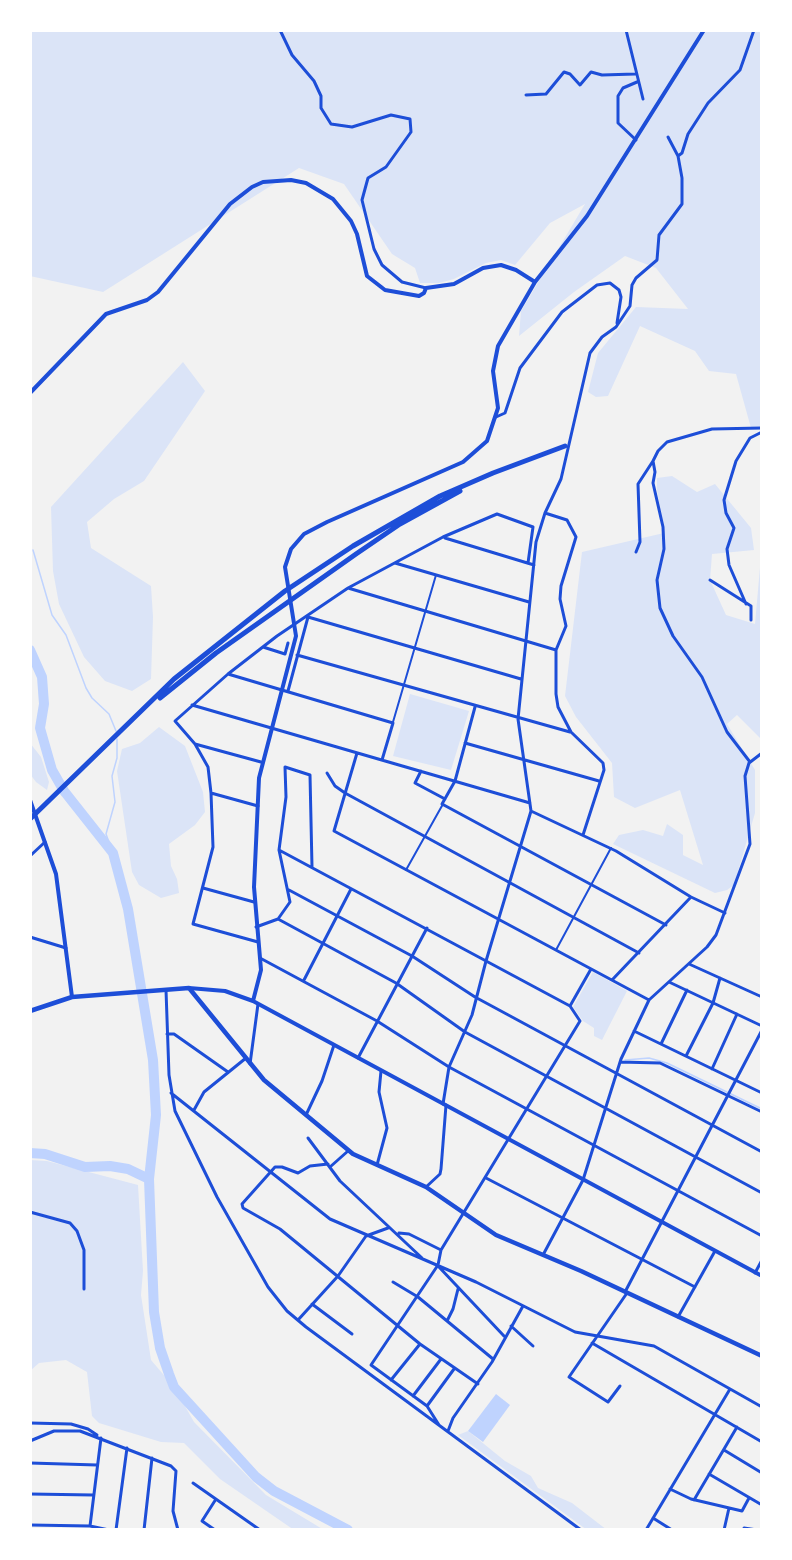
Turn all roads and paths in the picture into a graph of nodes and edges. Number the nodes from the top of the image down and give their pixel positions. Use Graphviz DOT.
graph roads {
  1 [pos="280,30"];
  2 [pos="626,30"];
  3 [pos="704,30"];
  4 [pos="754,30"];
  5 [pos="635,74"];
  6 [pos="637,82"];
  7 [pos="526,95"];
  8 [pos="643,99"];
  9 [pos="668,136"];
  10 [pos="636,140"];
  11 [pos="678,156"];
  12 [pos="535,282"];
  13 [pos="426,288"];
  14 [pos="616,327"];
  15 [pos="31,390"];
  16 [pos="496,417"];
  17 [pos="762,430"];
  18 [pos="653,461"];
  19 [pos="545,513"];
  20 [pos="443,537"];
  21 [pos="636,552"];
  22 [pos="393,562"];
  23 [pos="528,562"];
  24 [pos="534,565"];
  25 [pos="436,575"];
  26 [pos="710,580"];
  27 [pos="348,588"];
  28 [pos="529,602"];
  29 [pos="746,604"];
  30 [pos="426,611"];
  31 [pos="308,616"];
  32 [pos="751,620"];
  33 [pos="526,640"];
  34 [pos="288,643"];
  35 [pos="262,647"];
  36 [pos="416,648"];
  37 [pos="556,650"];
  38 [pos="297,655"];
  39 [pos="228,674"];
  40 [pos="521,679"];
  41 [pos="405,686"];
  42 [pos="281,690"];
  43 [pos="287,692"];
  44 [pos="192,705"];
  45 [pos="475,707"];
  46 [pos="518,719"];
  47 [pos="131,722"];
  48 [pos="393,723"];
  49 [pos="270,728"];
  50 [pos="572,732"];
  51 [pos="465,743"];
  52 [pos="195,744"];
  53 [pos="357,753"];
  54 [pos="762,753"];
  55 [pos="382,760"];
  56 [pos="523,760"];
  57 [pos="261,762"];
  58 [pos="750,762"];
  59 [pos="421,771"];
  60 [pos="327,773"];
  61 [pos="455,781"];
  62 [pos="600,782"];
  63 [pos="211,793"];
  64 [pos="345,793"];
  65 [pos="445,799"];
  66 [pos="30,800"];
  67 [pos="530,803"];
  68 [pos="443,804"];
  69 [pos="258,806"];
  70 [pos="531,811"];
  71 [pos="30,819"];
  72 [pos="583,835"];
  73 [pos="424,837"];
  74 [pos="46,841"];
  75 [pos="520,847"];
  76 [pos="611,848"];
  77 [pos="279,850"];
  78 [pos="30,856"];
  79 [pos="312,867"];
  80 [pos="406,870"];
  81 [pos="509,883"];
  82 [pos="591,885"];
  83 [pos="203,888"];
  84 [pos="352,889"];
  85 [pos="289,890"];
  86 [pos="691,897"];
  87 [pos="254,902"];
  88 [pos="725,913"];
  89 [pos="339,917"];
  90 [pos="573,917"];
  91 [pos="279,919"];
  92 [pos="498,919"];
  93 [pos="666,925"];
  94 [pos="256,927"];
  95 [pos="427,928"];
  96 [pos="30,938"];
  97 [pos="258,942"];
  98 [pos="323,944"];
  99 [pos="67,949"];
  100 [pos="556,950"];
  101 [pos="639,953"];
  102 [pos="412,956"];
  103 [pos="260,958"];
  104 [pos="486,961"];
  105 [pos="689,964"];
  106 [pos="591,969"];
  107 [pos="720,978"];
  108 [pos="612,980"];
  109 [pos="304,981"];
  110 [pos="669,982"];
  111 [pos="396,983"];
  112 [pos="189,988"];
  113 [pos="163,990"];
  114 [pos="687,990"];
  115 [pos="72,997"];
  116 [pos="476,997"];
  117 [pos="762,997"];
  118 [pos="649,1000"];
  119 [pos="253,1001"];
  120 [pos="713,1002"];
  121 [pos="258,1004"];
  122 [pos="570,1006"];
  123 [pos="30,1011"];
  124 [pos="737,1014"];
  125 [pos="377,1021"];
  126 [pos="762,1028"];
  127 [pos="634,1031"];
  128 [pos="465,1032"];
  129 [pos="167,1034"];
  130 [pos="661,1044"];
  131 [pos="334,1045"];
  132 [pos="566,1047"];
  133 [pos="686,1056"];
  134 [pos="246,1058"];
  135 [pos="358,1058"];
  136 [pos="620,1062"];
  137 [pos="250,1064"];
  138 [pos="449,1067"];
  139 [pos="712,1069"];
  140 [pos="381,1071"];
  141 [pos="228,1072"];
  142 [pos="618,1073"];
  143 [pos="548,1078"];
  144 [pos="736,1081"];
  145 [pos="171,1093"];
  146 [pos="762,1093"];
  147 [pos="729,1096"];
  148 [pos="444,1105"];
  149 [pos="606,1109"];
  150 [pos="194,1110"];
  151 [pos="528,1110"];
  152 [pos="762,1112"];
  153 [pos="305,1116"];
  154 [pos="713,1125"];
  155 [pos="308,1138"];
  156 [pos="510,1140"];
  157 [pos="594,1146"];
  158 [pos="348,1151"];
  159 [pos="762,1152"];
  160 [pos="696,1158"];
  161 [pos="377,1165"];
  162 [pos="329,1166"];
  163 [pos="270,1172"];
  164 [pos="486,1178"];
  165 [pos="583,1180"];
  166 [pos="426,1187"];
  167 [pos="678,1191"];
  168 [pos="762,1193"];
  169 [pos="30,1212"];
  170 [pos="464,1214"];
  171 [pos="562,1219"];
  172 [pos="661,1222"];
  173 [pos="388,1228"];
  174 [pos="397,1232"];
  175 [pos="366,1236"];
  176 [pos="762,1236"];
  177 [pos="441,1250"];
  178 [pos="715,1251"];
  179 [pos="543,1255"];
  180 [pos="423,1259"];
  181 [pos="762,1260"];
  182 [pos="642,1262"];
  183 [pos="438,1265"];
  184 [pos="755,1273"];
  185 [pos="338,1276"];
  186 [pos="762,1276"];
  187 [pos="393,1282"];
  188 [pos="695,1287"];
  189 [pos="458,1288"];
  190 [pos="84,1289"];
  191 [pos="626,1293"];
  192 [pos="418,1297"];
  193 [pos="312,1304"];
  194 [pos="523,1306"];
  195 [pos="678,1317"];
  196 [pos="298,1320"];
  197 [pos="447,1321"];
  198 [pos="400,1326"];
  199 [pos="511,1326"];
  200 [pos="352,1334"];
  201 [pos="596,1336"];
  202 [pos="505,1337"];
  203 [pos="592,1343"];
  204 [pos="420,1344"];
  205 [pos="533,1346"];
  206 [pos="762,1356"];
  207 [pos="441,1359"];
  208 [pos="493,1359"];
  209 [pos="454,1369"];
  210 [pos="391,1380"];
  211 [pos="478,1384"];
  212 [pos="620,1386"];
  213 [pos="729,1389"];
  214 [pos="413,1396"];
  215 [pos="427,1406"];
  216 [pos="762,1407"];
  217 [pos="715,1415"];
  218 [pos="30,1423"];
  219 [pos="439,1425"];
  220 [pos="737,1427"];
  221 [pos="448,1431"];
  222 [pos="101,1438"];
  223 [pos="30,1441"];
  224 [pos="762,1442"];
  225 [pos="127,1448"];
  226 [pos="724,1450"];
  227 [pos="152,1458"];
  228 [pos="30,1463"];
  229 [pos="97,1465"];
  230 [pos="762,1473"];
  231 [pos="709,1474"];
  232 [pos="193,1483"];
  233 [pos="670,1489"];
  234 [pos="30,1494"];
  235 [pos="93,1495"];
  236 [pos="749,1497"];
  237 [pos="216,1499"];
  238 [pos="694,1500"];
  239 [pos="762,1505"];
  240 [pos="729,1508"];
  241 [pos="653,1518"];
  242 [pos="30,1525"];
  243 [pos="90,1526"];
  244 [pos="109,1530"];
  245 [pos="116,1530"];
  246 [pos="144,1530"];
  247 [pos="178,1530"];
  248 [pos="215,1530"];
  249 [pos="260,1530"];
  250 [pos="581,1530"];
  251 [pos="646,1530"];
  252 [pos="672,1530"];
  253 [pos="724,1530"];
  254 [pos="744,1530"];
  255 [pos="757,1530"];
  1 -- 13 [label="street"];
  2 -- 5 [label="street"];
  3 -- 10 [label="street"];
  4 -- 11 [label="street"];
  5 -- 6 [label="street"];
  5 -- 7 [label="street"];
  6 -- 8 [label="street"];
  6 -- 10 [label="street"];
  9 -- 11 [label="street"];
  10 -- 12 [label="street"];
  11 -- 14 [label="street"];
  12 -- 13 [label="street"];
  12 -- 16 [label="street"];
  13 -- 15 [label="street"];
  14 -- 16 [label="street"];
  14 -- 19 [label="street"];
  16 -- 42 [label="street"];
  17 -- 18 [label="street"];
  17 -- 29 [label="street"];
  18 -- 21 [label="street"];
  18 -- 58 [label="street"];
  19 -- 24 [label="street"];
  19 -- 37 [label="street"];
  20 -- 22 [label="street"];
  20 -- 23 [label="street"];
  20 -- 23 [label="street"];
  22 -- 25 [label="street"];
  22 -- 27 [label="street"];
  23 -- 24 [label="street"];
  24 -- 28 [label="street"];
  25 -- 28 [label="street"];
  25 -- 30 [label="street"];
  26 -- 29 [label="street"];
  27 -- 30 [label="street"];
  27 -- 31 [label="street"];
  28 -- 33 [label="street"];
  29 -- 32 [label="street"];
  30 -- 33 [label="street"];
  30 -- 36 [label="street"];
  31 -- 35 [label="street"];
  31 -- 36 [label="street"];
  31 -- 38 [label="street"];
  33 -- 37 [label="street"];
  33 -- 40 [label="street"];
  34 -- 35 [label="street"];
  35 -- 39 [label="street"];
  36 -- 40 [label="street"];
  36 -- 41 [label="street"];
  37 -- 50 [label="street"];
  38 -- 41 [label="street"];
  38 -- 43 [label="street"];
  39 -- 42 [label="street"];
  39 -- 44 [label="street"];
  40 -- 46 [label="street"];
  41 -- 45 [label="street"];
  41 -- 48 [label="street"];
  42 -- 43 [label="street"];
  42 -- 49 [label="street"];
  43 -- 48 [label="street"];
  44 -- 49 [label="street"];
  44 -- 52 [label="street"];
  45 -- 46 [label="street"];
  45 -- 51 [label="street"];
  46 -- 50 [label="street"];
  46 -- 56 [label="street"];
  47 -- 47 [label="highway"];
  47 -- 71 [label="highway"];
  48 -- 55 [label="street"];
  49 -- 53 [label="street"];
  49 -- 57 [label="street"];
  50 -- 62 [label="street"];
  51 -- 56 [label="street"];
  51 -- 61 [label="street"];
  52 -- 57 [label="street"];
  52 -- 63 [label="street"];
  53 -- 55 [label="street"];
  53 -- 64 [label="street"];
  54 -- 58 [label="street"];
  55 -- 59 [label="street"];
  56 -- 62 [label="street"];
  56 -- 67 [label="street"];
  57 -- 69 [label="street"];
  58 -- 88 [label="street"];
  59 -- 61 [label="street"];
  59 -- 65 [label="street"];
  60 -- 64 [label="street"];
  61 -- 65 [label="street"];
  61 -- 67 [label="street"];
  62 -- 72 [label="street"];
  63 -- 69 [label="street"];
  63 -- 83 [label="street"];
  64 -- 73 [label="street"];
  64 -- 80 [label="street"];
  65 -- 68 [label="street"];
  66 -- 74 [label="street"];
  67 -- 70 [label="street"];
  68 -- 73 [label="street"];
  68 -- 75 [label="street"];
  69 -- 87 [label="street"];
  70 -- 72 [label="street"];
  70 -- 75 [label="street"];
  72 -- 76 [label="street"];
  73 -- 80 [label="street"];
  73 -- 81 [label="street"];
  74 -- 78 [label="street"];
  74 -- 99 [label="street"];
  75 -- 81 [label="street"];
  75 -- 82 [label="street"];
  76 -- 82 [label="street"];
  76 -- 86 [label="street"];
  77 -- 79 [label="street"];
  77 -- 79 [label="street"];
  77 -- 85 [label="street"];
  79 -- 84 [label="street"];
  80 -- 92 [label="street"];
  81 -- 90 [label="street"];
  81 -- 92 [label="street"];
  82 -- 90 [label="street"];
  82 -- 93 [label="street"];
  83 -- 87 [label="street"];
  83 -- 97 [label="street"];
  84 -- 89 [label="street"];
  84 -- 95 [label="street"];
  85 -- 89 [label="street"];
  85 -- 91 [label="street"];
  86 -- 88 [label="street"];
  86 -- 93 [label="street"];
  87 -- 94 [label="street"];
  88 -- 105 [label="street"];
  89 -- 98 [label="street"];
  89 -- 102 [label="street"];
  90 -- 100 [label="street"];
  90 -- 101 [label="street"];
  91 -- 94 [label="street"];
  91 -- 98 [label="street"];
  92 -- 100 [label="street"];
  92 -- 104 [label="street"];
  93 -- 101 [label="street"];
  94 -- 97 [label="street"];
  95 -- 102 [label="street"];
  95 -- 104 [label="street"];
  96 -- 99 [label="street"];
  97 -- 103 [label="street"];
  98 -- 109 [label="street"];
  98 -- 111 [label="street"];
  99 -- 115 [label="street"];
  100 -- 106 [label="street"];
  101 -- 108 [label="street"];
  102 -- 111 [label="street"];
  102 -- 116 [label="street"];
  103 -- 109 [label="street"];
  103 -- 119 [label="street"];
  104 -- 116 [label="street"];
  104 -- 122 [label="street"];
  105 -- 107 [label="street"];
  105 -- 110 [label="street"];
  106 -- 108 [label="street"];
  106 -- 122 [label="street"];
  107 -- 117 [label="street"];
  107 -- 120 [label="street"];
  108 -- 118 [label="street"];
  109 -- 125 [label="street"];
  110 -- 114 [label="street"];
  110 -- 118 [label="street"];
  111 -- 125 [label="street"];
  111 -- 128 [label="street"];
  112 -- 113 [label="main road"];
  112 -- 119 [label="street"];
  112 -- 134 [label="main road"];
  113 -- 115 [label="main road"];
  113 -- 129 [label="street"];
  114 -- 120 [label="street"];
  114 -- 130 [label="street"];
  115 -- 123 [label="main road"];
  116 -- 128 [label="street"];
  116 -- 132 [label="street"];
  118 -- 127 [label="street"];
  119 -- 121 [label="street"];
  120 -- 124 [label="street"];
  120 -- 133 [label="street"];
  121 -- 131 [label="street"];
  121 -- 137 [label="street"];
  122 -- 132 [label="street"];
  124 -- 126 [label="street"];
  124 -- 139 [label="street"];
  125 -- 135 [label="street"];
  125 -- 138 [label="street"];
  126 -- 144 [label="street"];
  127 -- 130 [label="street"];
  127 -- 136 [label="street"];
  128 -- 138 [label="street"];
  128 -- 143 [label="street"];
  129 -- 141 [label="street"];
  129 -- 145 [label="street"];
  130 -- 133 [label="street"];
  131 -- 135 [label="street"];
  131 -- 153 [label="street"];
  132 -- 142 [label="street"];
  132 -- 143 [label="street"];
  133 -- 139 [label="street"];
  134 -- 137 [label="main road"];
  134 -- 141 [label="street"];
  135 -- 140 [label="street"];
  136 -- 142 [label="street"];
  136 -- 147 [label="street"];
  137 -- 153 [label="main road"];
  138 -- 148 [label="street"];
  138 -- 151 [label="street"];
  139 -- 144 [label="street"];
  140 -- 148 [label="street"];
  140 -- 161 [label="street"];
  141 -- 150 [label="street"];
  142 -- 149 [label="street"];
  142 -- 154 [label="street"];
  143 -- 149 [label="street"];
  143 -- 151 [label="street"];
  144 -- 146 [label="street"];
  144 -- 147 [label="street"];
  145 -- 150 [label="street"];
  145 -- 196 [label="street"];
  147 -- 152 [label="street"];
  147 -- 154 [label="street"];
  148 -- 156 [label="street"];
  148 -- 166 [label="street"];
  149 -- 157 [label="street"];
  149 -- 160 [label="street"];
  150 -- 163 [label="street"];
  151 -- 156 [label="street"];
  151 -- 157 [label="street"];
  153 -- 158 [label="main road"];
  154 -- 159 [label="street"];
  154 -- 160 [label="street"];
  155 -- 162 [label="street"];
  156 -- 164 [label="street"];
  156 -- 165 [label="street"];
  157 -- 165 [label="street"];
  157 -- 167 [label="street"];
  158 -- 161 [label="main road"];
  158 -- 162 [label="street"];
  160 -- 167 [label="street"];
  160 -- 168 [label="street"];
  161 -- 166 [label="main road"];
  162 -- 163 [label="street"];
  162 -- 173 [label="street"];
  163 -- 175 [label="street"];
  163 -- 185 [label="street"];
  164 -- 170 [label="street"];
  164 -- 171 [label="street"];
  165 -- 171 [label="street"];
  165 -- 172 [label="street"];
  166 -- 170 [label="main road"];
  167 -- 172 [label="street"];
  167 -- 176 [label="street"];
  169 -- 190 [label="street"];
  170 -- 177 [label="street"];
  170 -- 179 [label="main road"];
  171 -- 179 [label="street"];
  171 -- 182 [label="street"];
  172 -- 178 [label="street"];
  172 -- 182 [label="street"];
  173 -- 174 [label="street"];
  173 -- 175 [label="street"];
  174 -- 177 [label="street"];
  174 -- 180 [label="street"];
  175 -- 180 [label="street"];
  175 -- 185 [label="street"];
  177 -- 183 [label="street"];
  178 -- 184 [label="street"];
  178 -- 188 [label="street"];
  179 -- 191 [label="main road"];
  180 -- 183 [label="street"];
  181 -- 184 [label="street"];
  182 -- 188 [label="street"];
  182 -- 191 [label="street"];
  183 -- 189 [label="street"];
  183 -- 192 [label="street"];
  183 -- 194 [label="street"];
  184 -- 186 [label="street"];
  185 -- 193 [label="street"];
  185 -- 198 [label="street"];
  187 -- 192 [label="street"];
  188 -- 195 [label="street"];
  189 -- 197 [label="street"];
  189 -- 202 [label="street"];
  191 -- 195 [label="main road"];
  191 -- 201 [label="street"];
  192 -- 197 [label="street"];
  192 -- 198 [label="street"];
  193 -- 196 [label="street"];
  193 -- 200 [label="street"];
  194 -- 199 [label="street"];
  194 -- 201 [label="street"];
  195 -- 206 [label="main road"];
  196 -- 219 [label="street"];
  197 -- 208 [label="street"];
  198 -- 204 [label="street"];
  198 -- 210 [label="street"];
  199 -- 202 [label="street"];
  199 -- 205 [label="street"];
  201 -- 203 [label="street"];
  201 -- 213 [label="street"];
  202 -- 208 [label="street"];
  203 -- 212 [label="street"];
  203 -- 217 [label="street"];
  204 -- 207 [label="street"];
  204 -- 210 [label="street"];
  207 -- 209 [label="street"];
  207 -- 214 [label="street"];
  208 -- 211 [label="street"];
  209 -- 211 [label="street"];
  209 -- 215 [label="street"];
  210 -- 214 [label="street"];
  211 -- 221 [label="street"];
  213 -- 216 [label="street"];
  213 -- 217 [label="street"];
  214 -- 215 [label="street"];
  215 -- 219 [label="street"];
  217 -- 220 [label="street"];
  217 -- 233 [label="street"];
  218 -- 222 [label="street"];
  219 -- 221 [label="street"];
  220 -- 224 [label="street"];
  220 -- 226 [label="street"];
  221 -- 250 [label="street"];
  222 -- 223 [label="street"];
  222 -- 225 [label="street"];
  222 -- 229 [label="street"];
  225 -- 227 [label="street"];
  225 -- 245 [label="street"];
  226 -- 230 [label="street"];
  226 -- 231 [label="street"];
  227 -- 246 [label="street"];
  227 -- 247 [label="street"];
  228 -- 229 [label="street"];
  229 -- 235 [label="street"];
  231 -- 236 [label="street"];
  231 -- 238 [label="street"];
  232 -- 237 [label="street"];
  233 -- 238 [label="street"];
  233 -- 241 [label="street"];
  234 -- 235 [label="street"];
  235 -- 243 [label="street"];
  236 -- 239 [label="street"];
  236 -- 240 [label="street"];
  237 -- 248 [label="street"];
  237 -- 249 [label="street"];
  238 -- 240 [label="street"];
  240 -- 253 [label="street"];
  241 -- 251 [label="street"];
  241 -- 252 [label="street"];
  242 -- 243 [label="street"];
  243 -- 244 [label="street"];
  254 -- 255 [label="street"];
}
